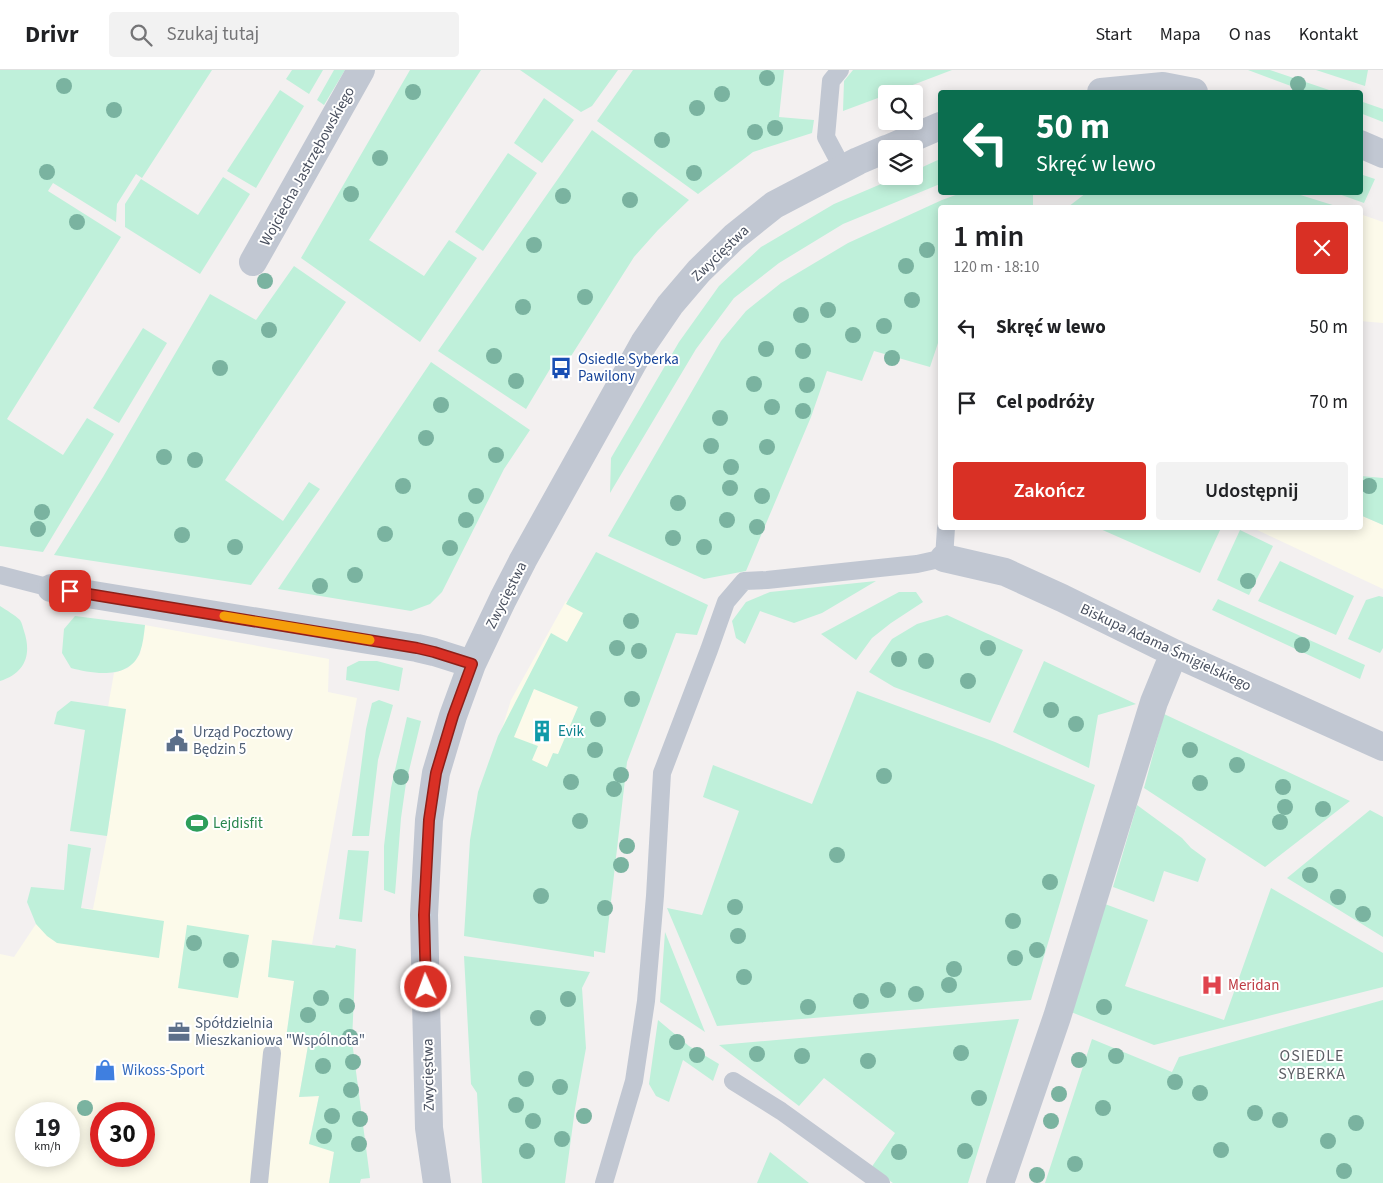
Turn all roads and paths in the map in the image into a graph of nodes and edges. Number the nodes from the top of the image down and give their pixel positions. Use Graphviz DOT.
graph roads {
  1 [pos="361,70"];
  2 [pos="840,70"];
  3 [pos="1108,84"];
  4 [pos="1184,90"];
  5 [pos="938,127"];
  6 [pos="908,140"];
  7 [pos="1363,145"];
  8 [pos="878,153"];
  9 [pos="1383,154"];
  10 [pos="843,169"];
  11 [pos="253,262"];
  12 [pos="946,530"];
  13 [pos="944,558"];
  14 [pos="0,576"];
  15 [pos="51,588"];
  16 [pos="1174,653"];
  17 [pos="472,664"];
  18 [pos="1383,747"];
  19 [pos="272,1053"];
  20 [pos="733,1081"];
  21 [pos="259,1183"];
  22 [pos="437,1183"];
  23 [pos="604,1183"];
  24 [pos="881,1183"];
  25 [pos="1000,1183"];
  1 -- 11 [label="street, Wojciecha Jastrzębowskiego"];
  2 -- 10 [label="lane"];
  3 -- 4 [label="street"];
  5 -- 6 [label="street, Zwycięstwa"];
  7 -- 9 [label="street"];
  8 -- 10 [label="street, Zwycięstwa"];
  10 -- 17 [label="street, Zwycięstwa"];
  12 -- 13 [label="lane"];
  13 -- 16 [label="street, Biskupa Adama Śmigielskiego"];
  13 -- 23 [label="lane"];
  14 -- 15 [label="lane"];
  15 -- 17 [label="street"];
  16 -- 18 [label="street, Biskupa Adama Śmigielskiego"];
  16 -- 25 [label="street"];
  17 -- 22 [label="street, Zwycięstwa"];
  19 -- 21 [label="lane"];
  20 -- 24 [label="lane"];
}
